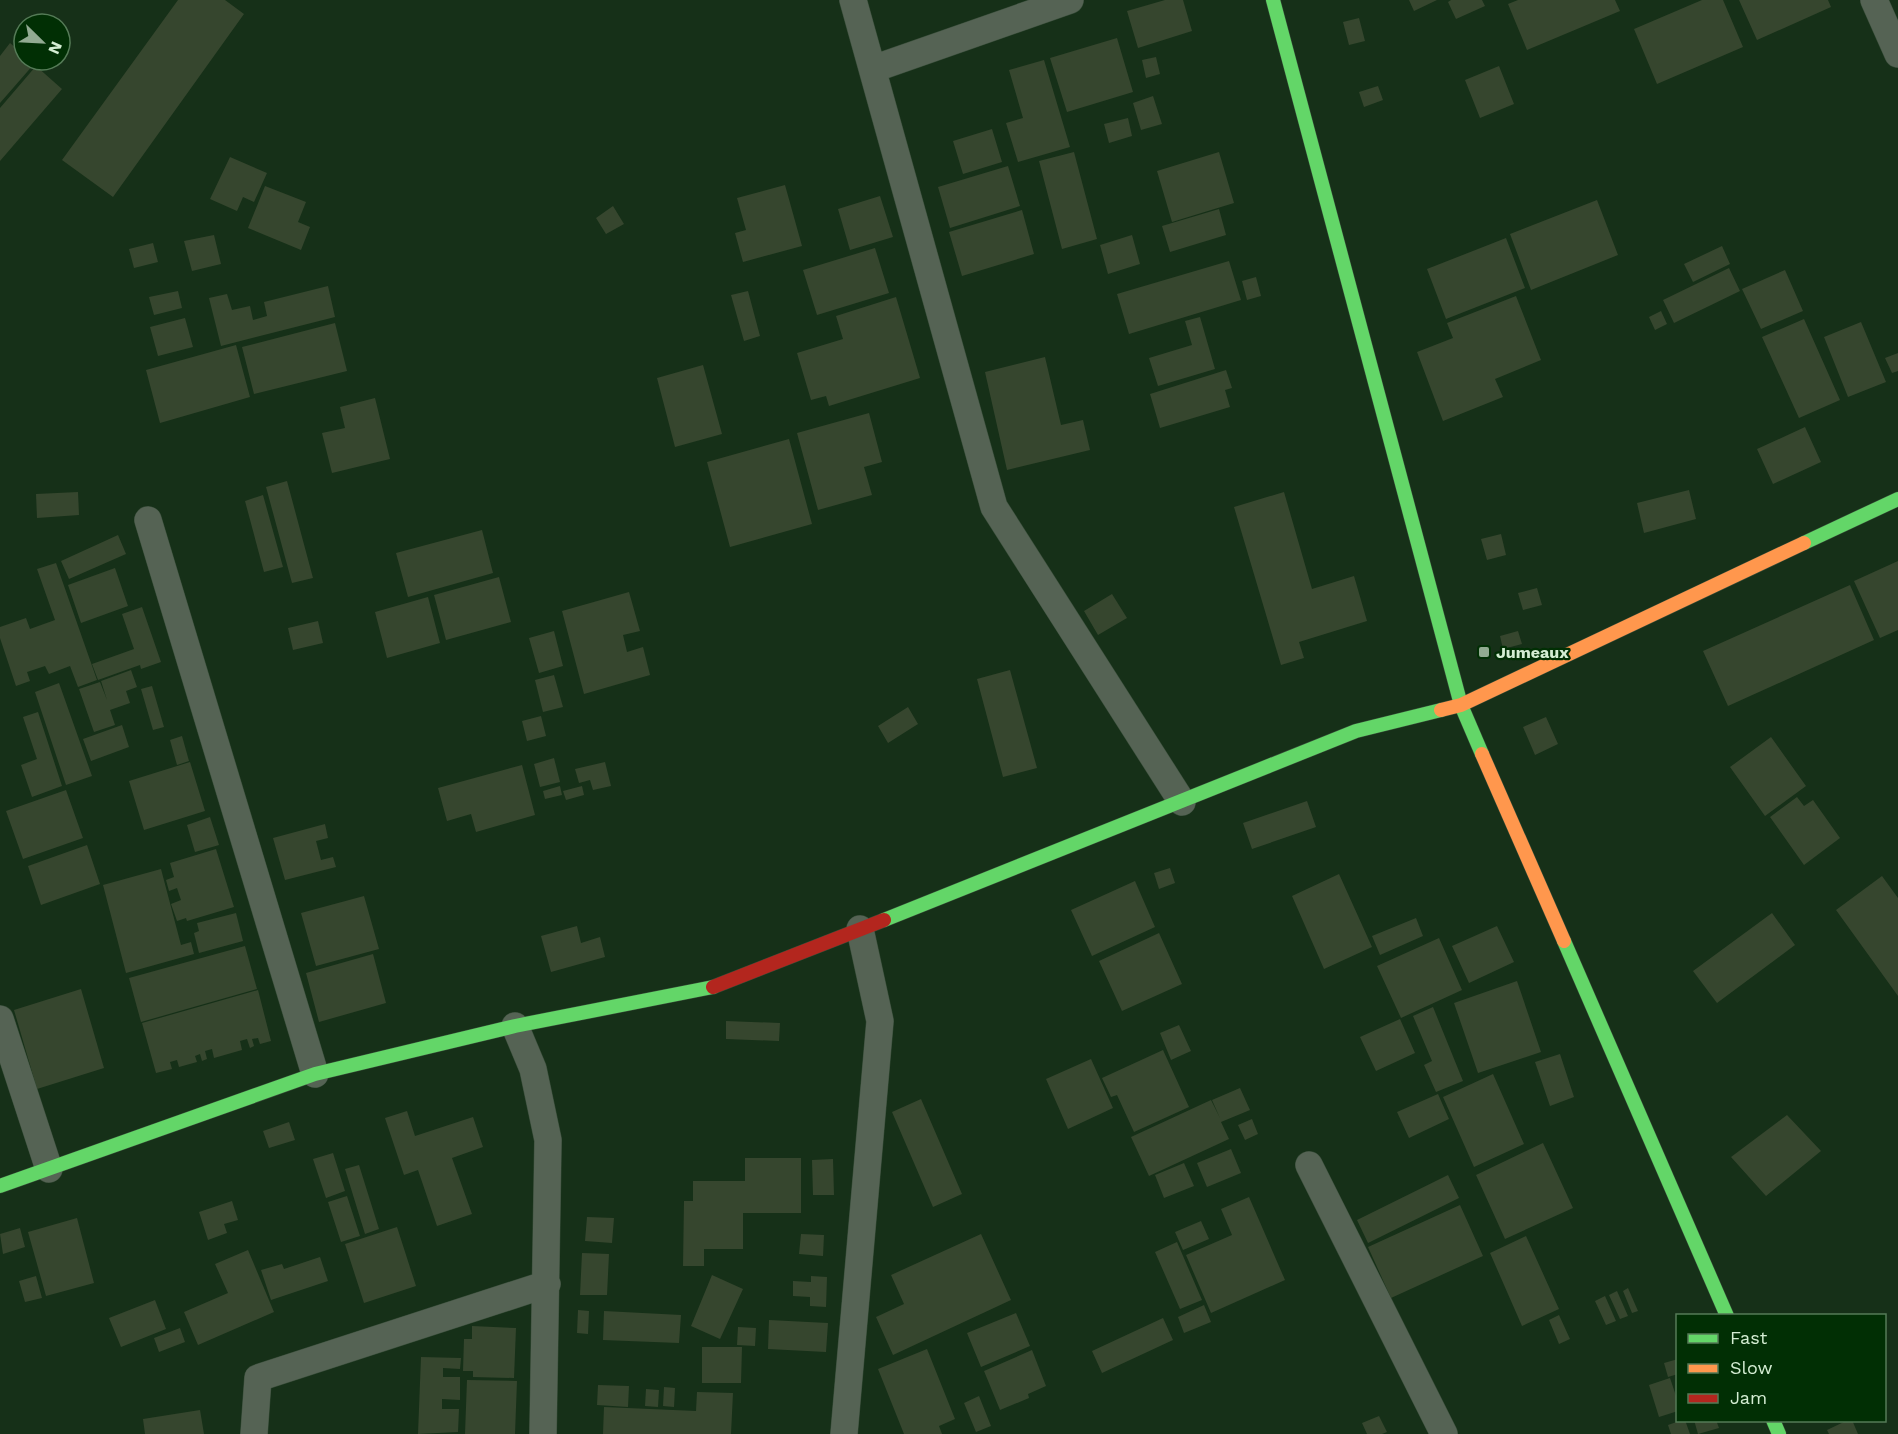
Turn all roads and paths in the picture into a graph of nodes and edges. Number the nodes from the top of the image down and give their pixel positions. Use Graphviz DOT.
graph roads {
  1 [pos="853,0"];
  2 [pos="1070,0"];
  3 [pos="1273,0"];
  4 [pos="1874,0"];
  5 [pos="1892,26"];
  6 [pos="1898,54"];
  7 [pos="873,69"];
  8 [pos="1898,499"];
  9 [pos="148,520"];
  10 [pos="1461,705"];
  11 [pos="1182,802"];
  12 [pos="860,929"];
  13 [pos="0,1019"];
  14 [pos="515,1026"];
  15 [pos="315,1074"];
  16 [pos="1309,1165"];
  17 [pos="49,1169"];
  18 [pos="0,1186"];
  19 [pos="547,1284"];
  20 [pos="1726,1314"];
  21 [pos="254,1434"];
  22 [pos="543,1434"];
  23 [pos="844,1434"];
  24 [pos="1444,1434"];
  1 -- 7 [label="street"];
  2 -- 7 [label="street"];
  3 -- 10 [label="street"];
  4 -- 5 [label="street"];
  5 -- 6 [label="street"];
  7 -- 11 [label="street"];
  8 -- 10 [label="street"];
  9 -- 15 [label="street"];
  10 -- 11 [label="street"];
  10 -- 20 [label="street"];
  11 -- 12 [label="street"];
  12 -- 14 [label="street"];
  12 -- 23 [label="street"];
  13 -- 17 [label="street"];
  14 -- 15 [label="street"];
  14 -- 19 [label="street"];
  15 -- 17 [label="street"];
  16 -- 24 [label="street"];
  17 -- 18 [label="street"];
  19 -- 21 [label="street"];
  19 -- 22 [label="street"];
}
